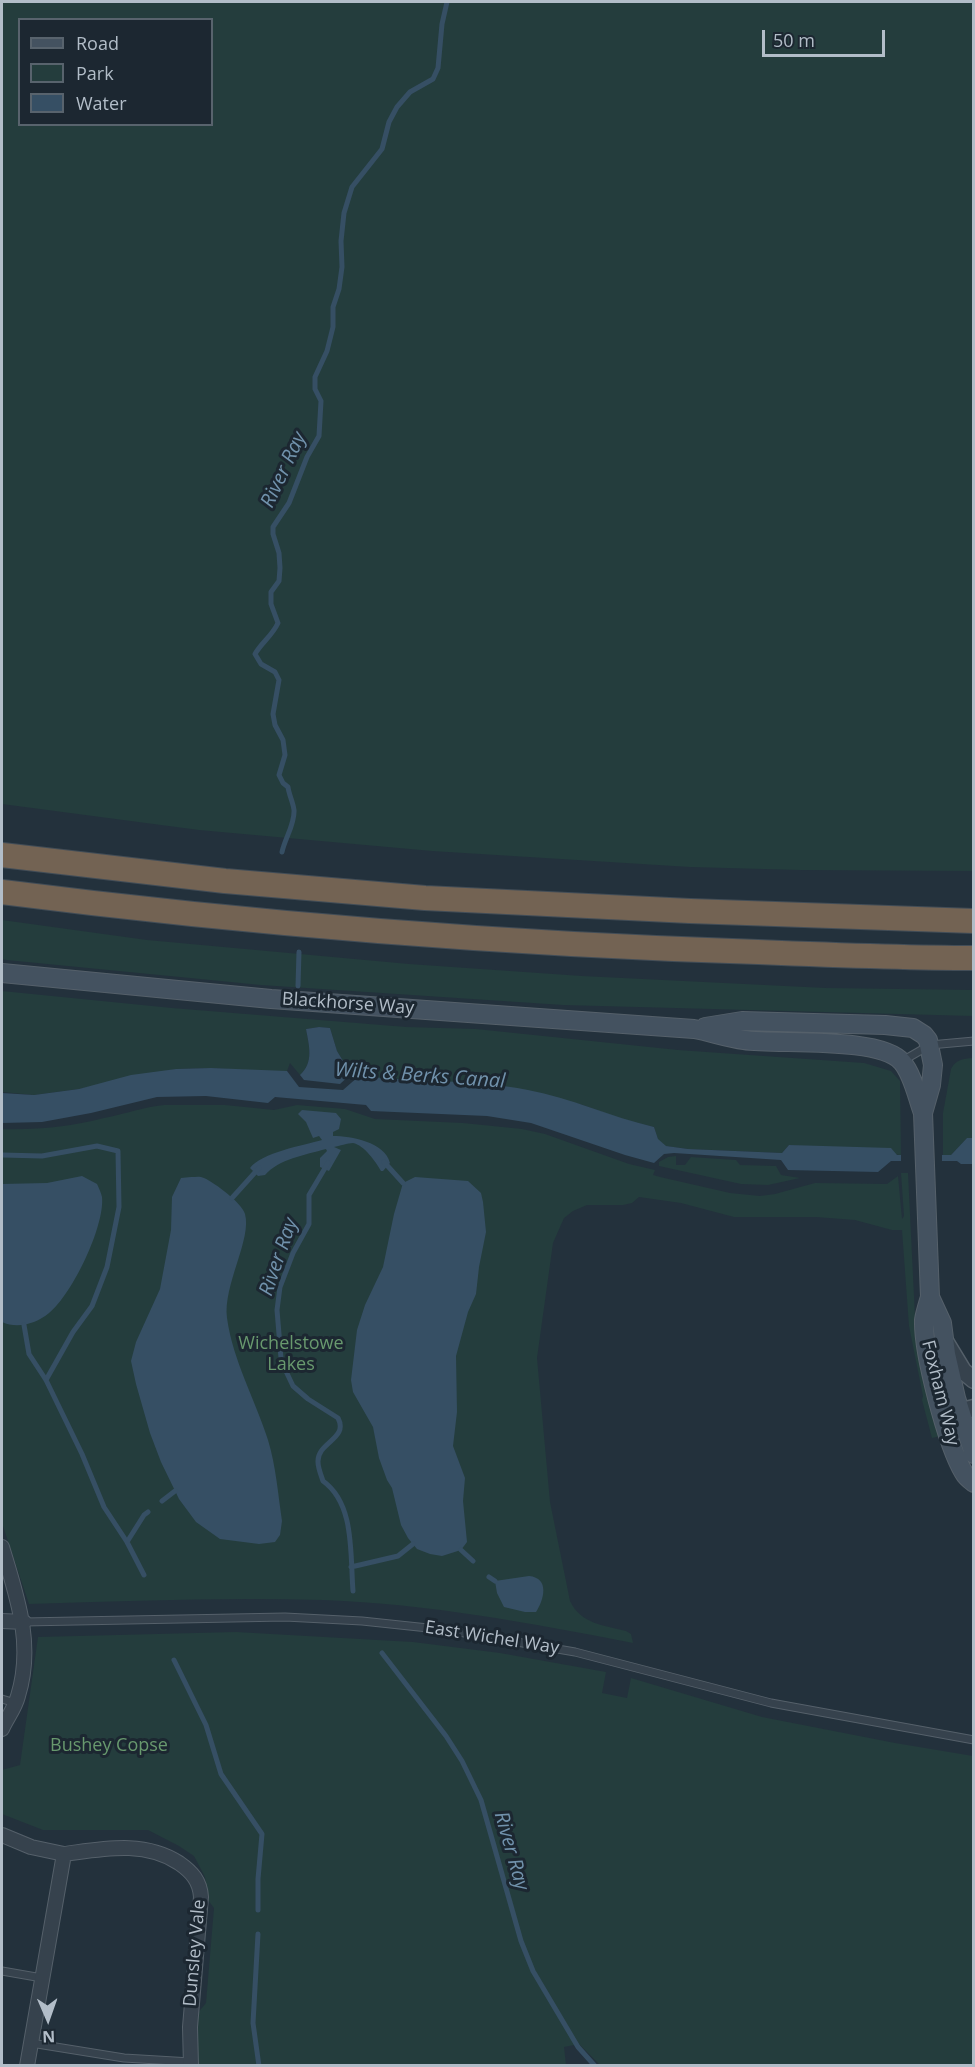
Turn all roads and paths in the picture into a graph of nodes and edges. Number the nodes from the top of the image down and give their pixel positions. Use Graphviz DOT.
graph roads {
  1 [pos="2,855"];
  2 [pos="2,892"];
  3 [pos="974,921"];
  4 [pos="974,958"];
  5 [pos="2,973"];
  6 [pos="694,1029"];
  7 [pos="974,1041"];
  8 [pos="930,1045"];
  9 [pos="902,1062"];
  10 [pos="923,1113"];
  11 [pos="930,1297"];
  12 [pos="944,1340"];
  13 [pos="974,1380"];
  14 [pos="959,1412"];
  15 [pos="974,1454"];
  16 [pos="974,1483"];
  17 [pos="2,1547"];
  18 [pos="2,1621"];
  19 [pos="24,1622"];
  20 [pos="2,1699"];
  21 [pos="15,1703"];
  22 [pos="2,1729"];
  23 [pos="974,1740"];
  24 [pos="2,1835"];
  25 [pos="64,1854"];
  26 [pos="2,1971"];
  27 [pos="42,1978"];
  28 [pos="31,2043"];
  29 [pos="191,2064"];
  30 [pos="27,2066"];
  1 -- 3 [label="highway"];
  2 -- 4 [label="highway"];
  5 -- 6 [label="main road, Blackhorse Way"];
  6 -- 8 [label="main road, Blackhorse Way"];
  6 -- 9 [label="main road, Blackhorse Way"];
  7 -- 8 [label="lane"];
  8 -- 9 [label="lane"];
  8 -- 10 [label="main road, Foxham Way"];
  9 -- 10 [label="main road, Foxham Way"];
  10 -- 11 [label="main road, Foxham Way"];
  11 -- 12 [label="main road, Foxham Way"];
  11 -- 14 [label="main road, Foxham Way"];
  12 -- 13 [label="street"];
  12 -- 14 [label="main road, Foxham Way"];
  14 -- 15 [label="main road, Foxham Way"];
  14 -- 16 [label="main road, Foxham Way"];
  17 -- 19 [label="street"];
  18 -- 19 [label="street, East Wichel Way"];
  19 -- 21 [label="street"];
  19 -- 23 [label="lane, East Wichel Way"];
  20 -- 21 [label="lane"];
  21 -- 22 [label="street"];
  24 -- 25 [label="street"];
  25 -- 27 [label="street"];
  25 -- 29 [label="street, Dunsley Vale"];
  26 -- 27 [label="lane"];
  27 -- 28 [label="street"];
  28 -- 29 [label="lane, Dunsley Vale"];
  28 -- 30 [label="street"];
}
